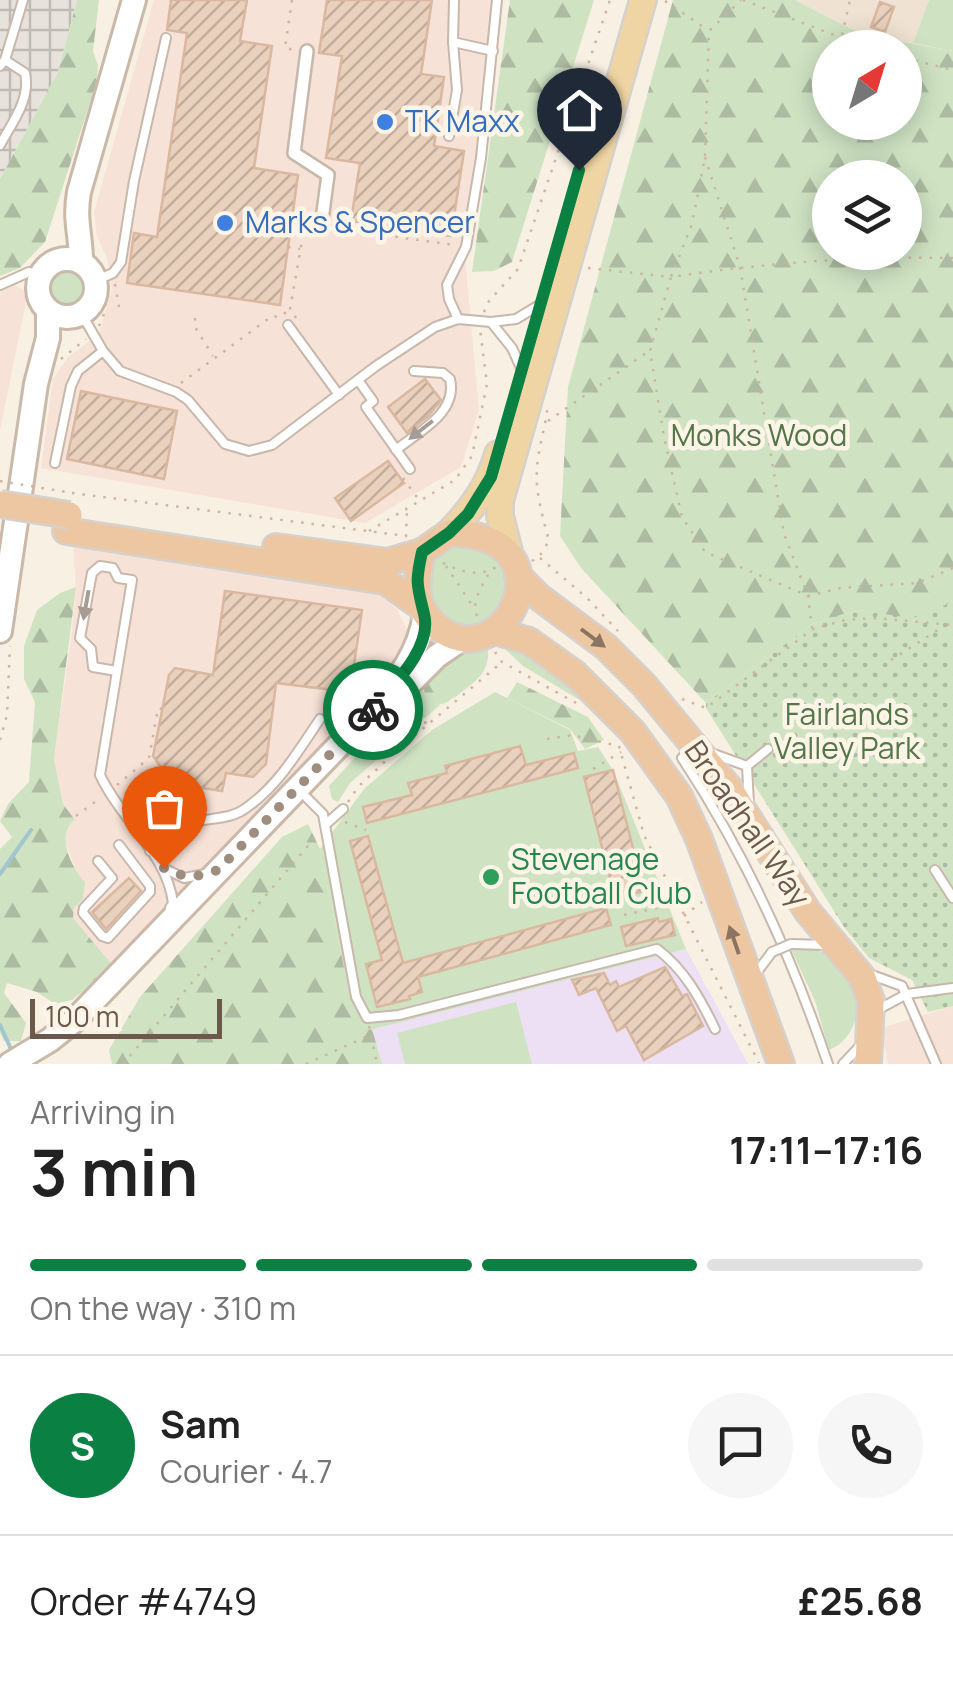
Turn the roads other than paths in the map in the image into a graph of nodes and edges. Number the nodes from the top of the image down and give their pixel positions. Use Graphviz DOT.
graph roads {
  1 [pos="23,0"];
  2 [pos="134,0"];
  3 [pos="454,0"];
  4 [pos="628,0"];
  5 [pos="497,5"];
  6 [pos="652,6"];
  7 [pos="166,38"];
  8 [pos="453,42"];
  9 [pos="307,51"];
  10 [pos="493,51"];
  11 [pos="2,63"];
  12 [pos="449,136"];
  13 [pos="0,146"];
  14 [pos="321,227"];
  15 [pos="78,270"];
  16 [pos="0,285"];
  17 [pos="541,304"];
  18 [pos="48,311"];
  19 [pos="77,315"];
  20 [pos="458,319"];
  21 [pos="486,322"];
  22 [pos="288,325"];
  23 [pos="48,338"];
  24 [pos="102,351"];
  25 [pos="522,370"];
  26 [pos="414,371"];
  27 [pos="358,380"];
  28 [pos="339,395"];
  29 [pos="396,450"];
  30 [pos="55,463"];
  31 [pos="410,469"];
  32 [pos="0,504"];
  33 [pos="69,512"];
  34 [pos="0,520"];
  35 [pos="449,533"];
  36 [pos="435,559"];
  37 [pos="520,563"];
  38 [pos="422,610"];
  39 [pos="0,631"];
  40 [pos="483,636"];
  41 [pos="117,671"];
  42 [pos="320,719"];
  43 [pos="695,746"];
  44 [pos="768,749"];
  45 [pos="748,766"];
  46 [pos="307,798"];
  47 [pos="343,808"];
  48 [pos="749,818"];
  49 [pos="325,826"];
  50 [pos="119,845"];
  51 [pos="150,851"];
  52 [pos="98,860"];
  53 [pos="164,868"];
  54 [pos="218,870"];
  55 [pos="935,870"];
  56 [pos="953,898"];
  57 [pos="837,946"];
  58 [pos="138,952"];
  59 [pos="857,969"];
  60 [pos="750,984"];
  61 [pos="953,988"];
  62 [pos="906,994"];
  63 [pos="870,1023"];
  64 [pos="715,1029"];
  65 [pos="10,1064"];
  66 [pos="38,1064"];
  67 [pos="781,1064"];
  68 [pos="828,1064"];
  69 [pos="843,1064"];
  70 [pos="868,1064"];
  71 [pos="936,1064"];
  1 -- 11 [label="lane"];
  2 -- 15 [label="main road"];
  3 -- 8 [label="lane"];
  4 -- 17 [label="main road"];
  5 -- 10 [label="lane"];
  6 -- 37 [label="main road"];
  7 -- 15 [label="lane"];
  8 -- 10 [label="lane"];
  8 -- 12 [label="lane"];
  9 -- 14 [label="street"];
  10 -- 20 [label="lane"];
  11 -- 13 [label="lane"];
  15 -- 16 [label="lane"];
  15 -- 18 [label="main road"];
  15 -- 19 [label="main road"];
  17 -- 21 [label="lane"];
  17 -- 25 [label="main road"];
  18 -- 19 [label="main road"];
  18 -- 23 [label="main road"];
  19 -- 23 [label="main road"];
  19 -- 24 [label="lane"];
  20 -- 21 [label="lane"];
  20 -- 27 [label="lane"];
  21 -- 25 [label="lane"];
  22 -- 28 [label="lane"];
  23 -- 39 [label="main road"];
  24 -- 28 [label="lane"];
  24 -- 30 [label="lane"];
  25 -- 35 [label="main road"];
  26 -- 29 [label="lane, one-way"];
  27 -- 28 [label="lane"];
  27 -- 29 [label="lane"];
  29 -- 31 [label="lane"];
  32 -- 33 [label="highway, bridge"];
  33 -- 34 [label="highway"];
  33 -- 36 [label="highway"];
  33 -- 38 [label="highway"];
  35 -- 36 [label="highway"];
  35 -- 37 [label="highway"];
  36 -- 38 [label="highway"];
  37 -- 40 [label="highway"];
  37 -- 43 [label="highway, Broadhall Way, one-way"];
  38 -- 40 [label="highway, Broadhall Way"];
  38 -- 54 [label="main road"];
  40 -- 46 [label="main road"];
  60 -- 40 [label="highway, Broadhall Way, one-way"];
  41 -- 41 [label="lane, one-way"];
  41 -- 51 [label="lane"];
  42 -- 51 [label="lane"];
  43 -- 45 [label="lane"];
  43 -- 48 [label="highway, Broadhall Way"];
  43 -- 68 [label="lane"];
  44 -- 45 [label="lane"];
  45 -- 48 [label="lane"];
  46 -- 49 [label="lane"];
  46 -- 66 [label="main road"];
  47 -- 49 [label="lane"];
  48 -- 57 [label="highway, Broadhall Way"];
  49 -- 64 [label="lane"];
  50 -- 52 [label="lane"];
  51 -- 53 [label="lane"];
  53 -- 54 [label="lane"];
  53 -- 58 [label="lane"];
  54 -- 58 [label="main road"];
  55 -- 56 [label="lane"];
  57 -- 59 [label="highway, Broadhall Way"];
  57 -- 60 [label="lane, bridge"];
  58 -- 65 [label="main road"];
  59 -- 62 [label="lane"];
  59 -- 63 [label="highway, Broadhall Way"];
  60 -- 67 [label="highway, Broadhall Way"];
  61 -- 62 [label="lane"];
  62 -- 63 [label="lane"];
  62 -- 71 [label="lane"];
  63 -- 69 [label="lane"];
  63 -- 70 [label="highway, Broadhall Way"];
}
